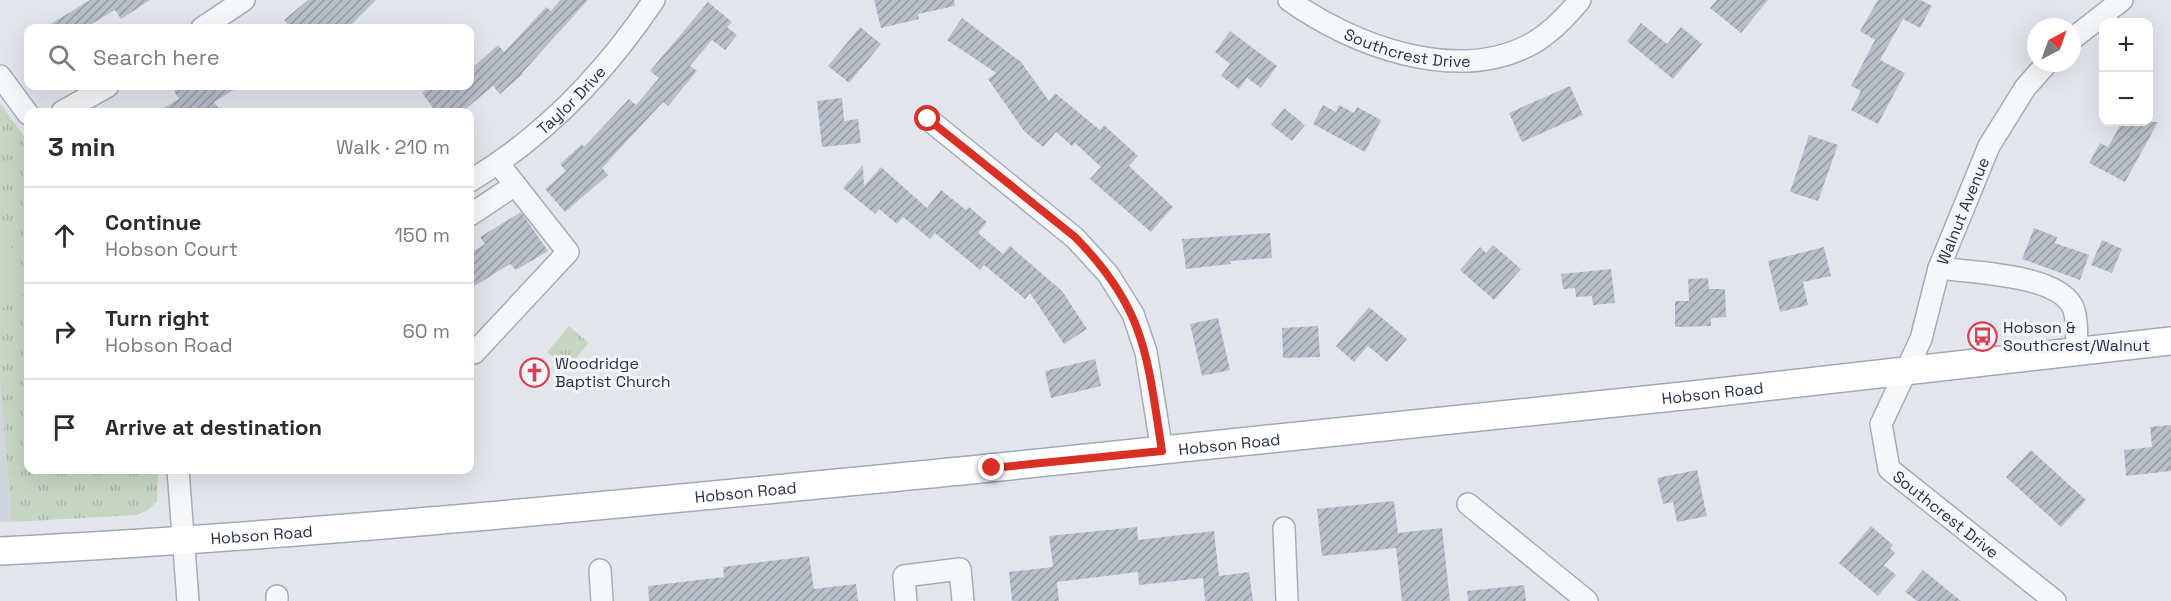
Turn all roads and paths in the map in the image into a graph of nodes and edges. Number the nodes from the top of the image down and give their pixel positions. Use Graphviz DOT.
graph roads {
  1 [pos="244,0"];
  2 [pos="654,0"];
  3 [pos="1289,0"];
  4 [pos="1580,0"];
  5 [pos="2122,0"];
  6 [pos="208,24"];
  7 [pos="2081,32"];
  8 [pos="2039,72"];
  9 [pos="0,75"];
  10 [pos="101,90"];
  11 [pos="24,108"];
  12 [pos="69,108"];
  13 [pos="928,119"];
  14 [pos="498,163"];
  15 [pos="474,178"];
  16 [pos="515,185"];
  17 [pos="474,212"];
  18 [pos="1939,268"];
  19 [pos="2171,341"];
  20 [pos="474,350"];
  21 [pos="2077,352"];
  22 [pos="1904,372"];
  23 [pos="1162,451"];
  24 [pos="178,474"];
  25 [pos="1468,504"];
  26 [pos="1284,528"];
  27 [pos="183,542"];
  28 [pos="0,551"];
  29 [pos="600,570"];
  30 [pos="188,601"];
  31 [pos="602,601"];
  32 [pos="906,601"];
  33 [pos="963,601"];
  34 [pos="1287,601"];
  35 [pos="1587,601"];
  36 [pos="2055,601"];
  1 -- 6 [label="street"];
  2 -- 14 [label="street, Taylor Drive"];
  3 -- 4 [label="street, Southcrest Drive"];
  5 -- 7 [label="street"];
  8 -- 18 [label="street, Walnut Avenue"];
  9 -- 11 [label="street"];
  10 -- 12 [label="street"];
  13 -- 23 [label="street"];
  14 -- 15 [label="street, Taylor Drive"];
  14 -- 16 [label="street"];
  16 -- 17 [label="street"];
  16 -- 20 [label="street"];
  18 -- 21 [label="street"];
  18 -- 22 [label="street, Walnut Avenue"];
  19 -- 21 [label="main road, Hobson Road"];
  21 -- 22 [label="main road, Hobson Road"];
  22 -- 23 [label="main road, Hobson Road"];
  22 -- 36 [label="street, Southcrest Drive"];
  23 -- 27 [label="main road, Hobson Road"];
  24 -- 27 [label="street"];
  25 -- 35 [label="street"];
  26 -- 34 [label="street"];
  27 -- 28 [label="main road, Hobson Road"];
  27 -- 30 [label="street"];
  29 -- 31 [label="street"];
  32 -- 33 [label="street"];
}
